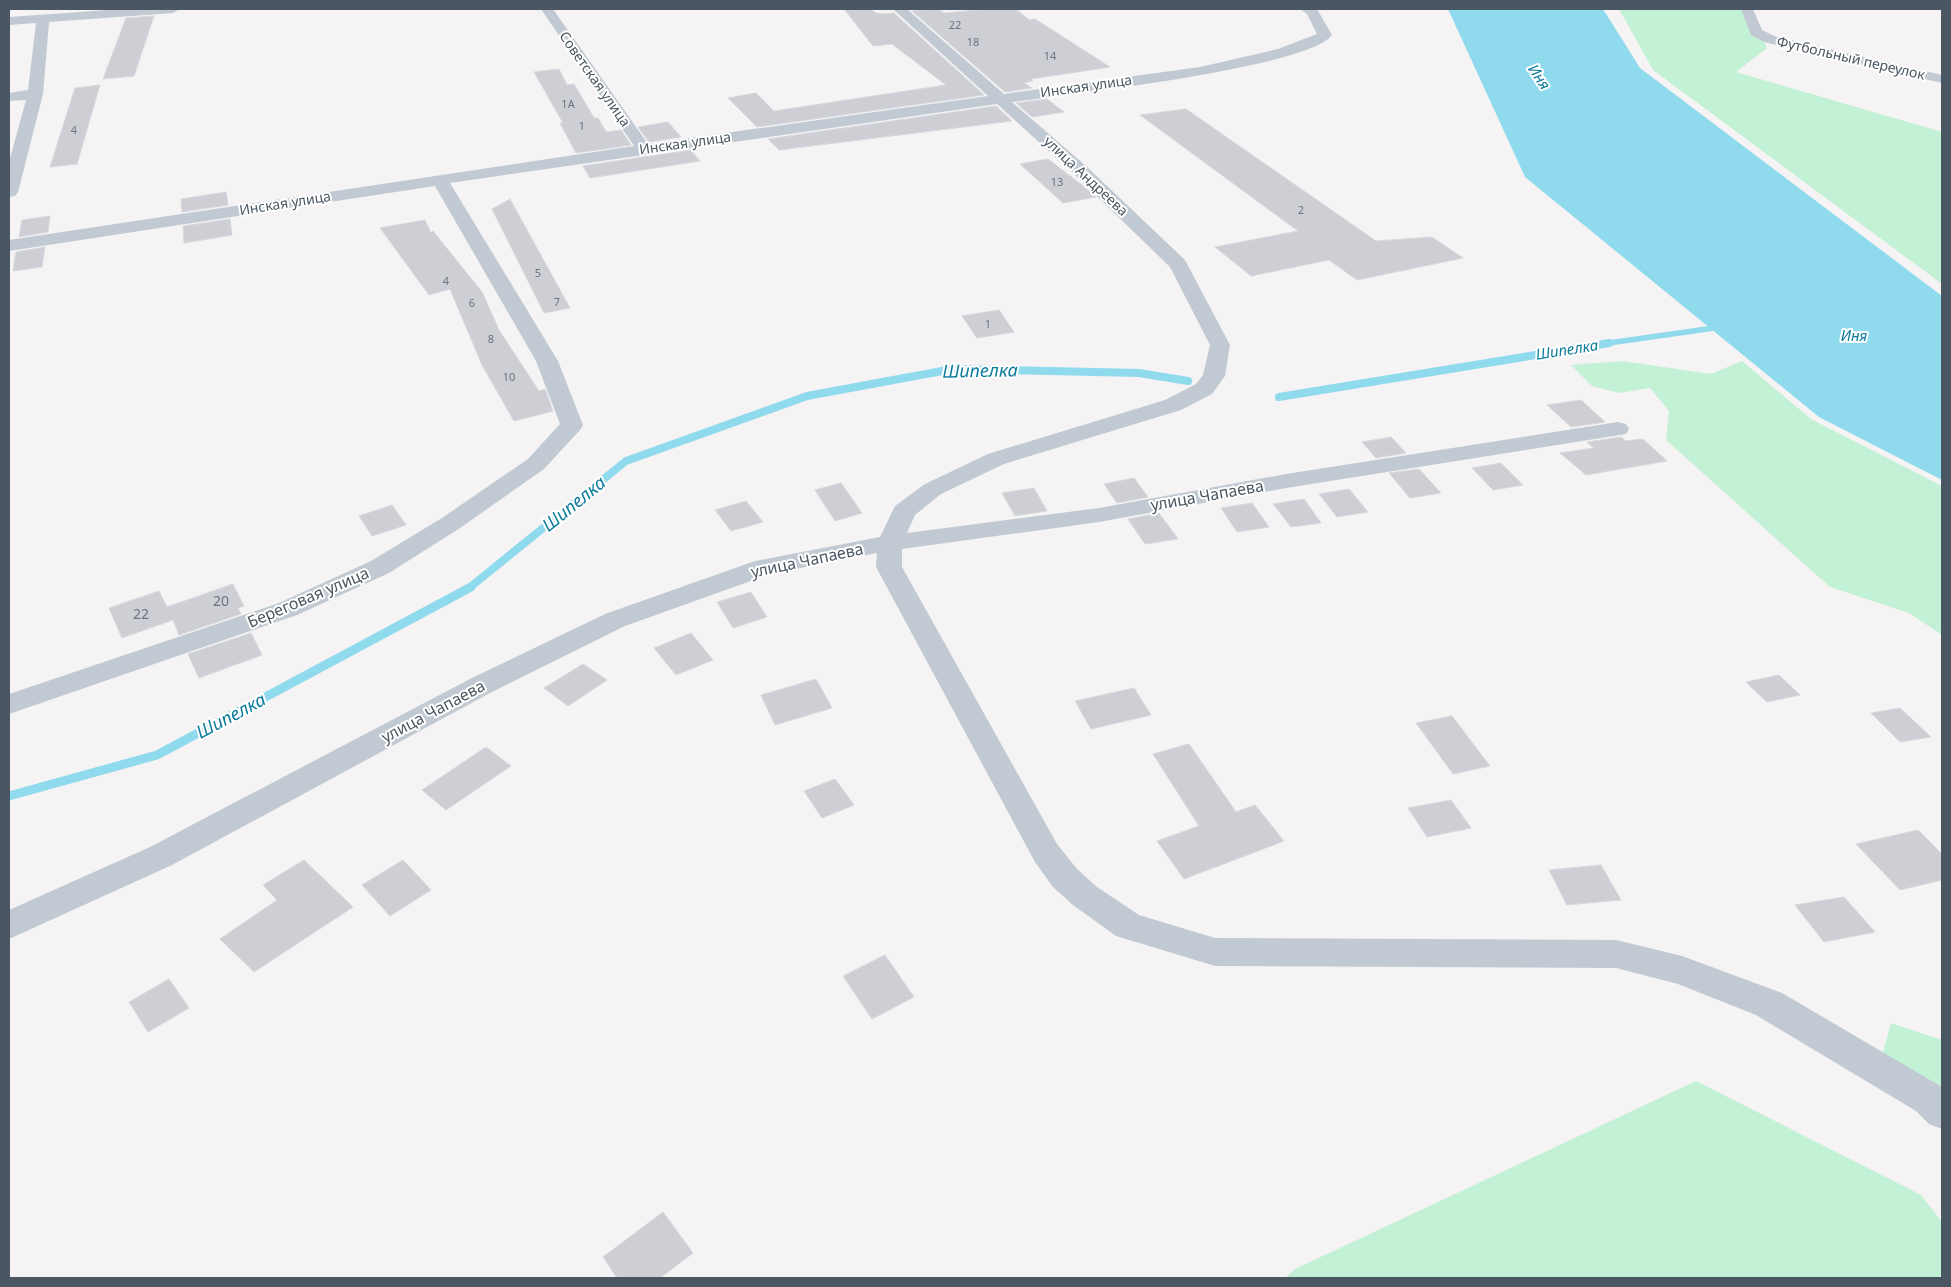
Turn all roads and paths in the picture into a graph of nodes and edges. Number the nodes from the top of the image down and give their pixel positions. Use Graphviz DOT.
graph roads {
  1 [pos="173,9"];
  2 [pos="547,9"];
  3 [pos="899,9"];
  4 [pos="1311,9"];
  5 [pos="1747,9"];
  6 [pos="43,20"];
  7 [pos="9,21"];
  8 [pos="1942,79"];
  9 [pos="35,94"];
  10 [pos="9,97"];
  11 [pos="1000,99"];
  12 [pos="644,149"];
  13 [pos="440,180"];
  14 [pos="9,192"];
  15 [pos="9,245"];
  16 [pos="1618,429"];
  17 [pos="890,543"];
  18 [pos="9,704"];
  19 [pos="9,925"];
  20 [pos="1942,1112"];
  1 -- 6 [label="street"];
  2 -- 12 [label="street, Советская улица"];
  3 -- 11 [label="street, улица Андреева"];
  4 -- 11 [label="street, Инская улица"];
  5 -- 8 [label="street, Футбольный переулок"];
  6 -- 7 [label="street"];
  6 -- 9 [label="street"];
  9 -- 10 [label="street"];
  9 -- 14 [label="street"];
  11 -- 12 [label="street, Инская улица"];
  11 -- 17 [label="street, улица Андреева"];
  12 -- 13 [label="street, Инская улица"];
  13 -- 15 [label="street, Инская улица"];
  13 -- 18 [label="street, Береговая улица"];
  16 -- 17 [label="street, улица Чапаева"];
  17 -- 19 [label="street, улица Чапаева"];
  17 -- 20 [label="street"];
}
